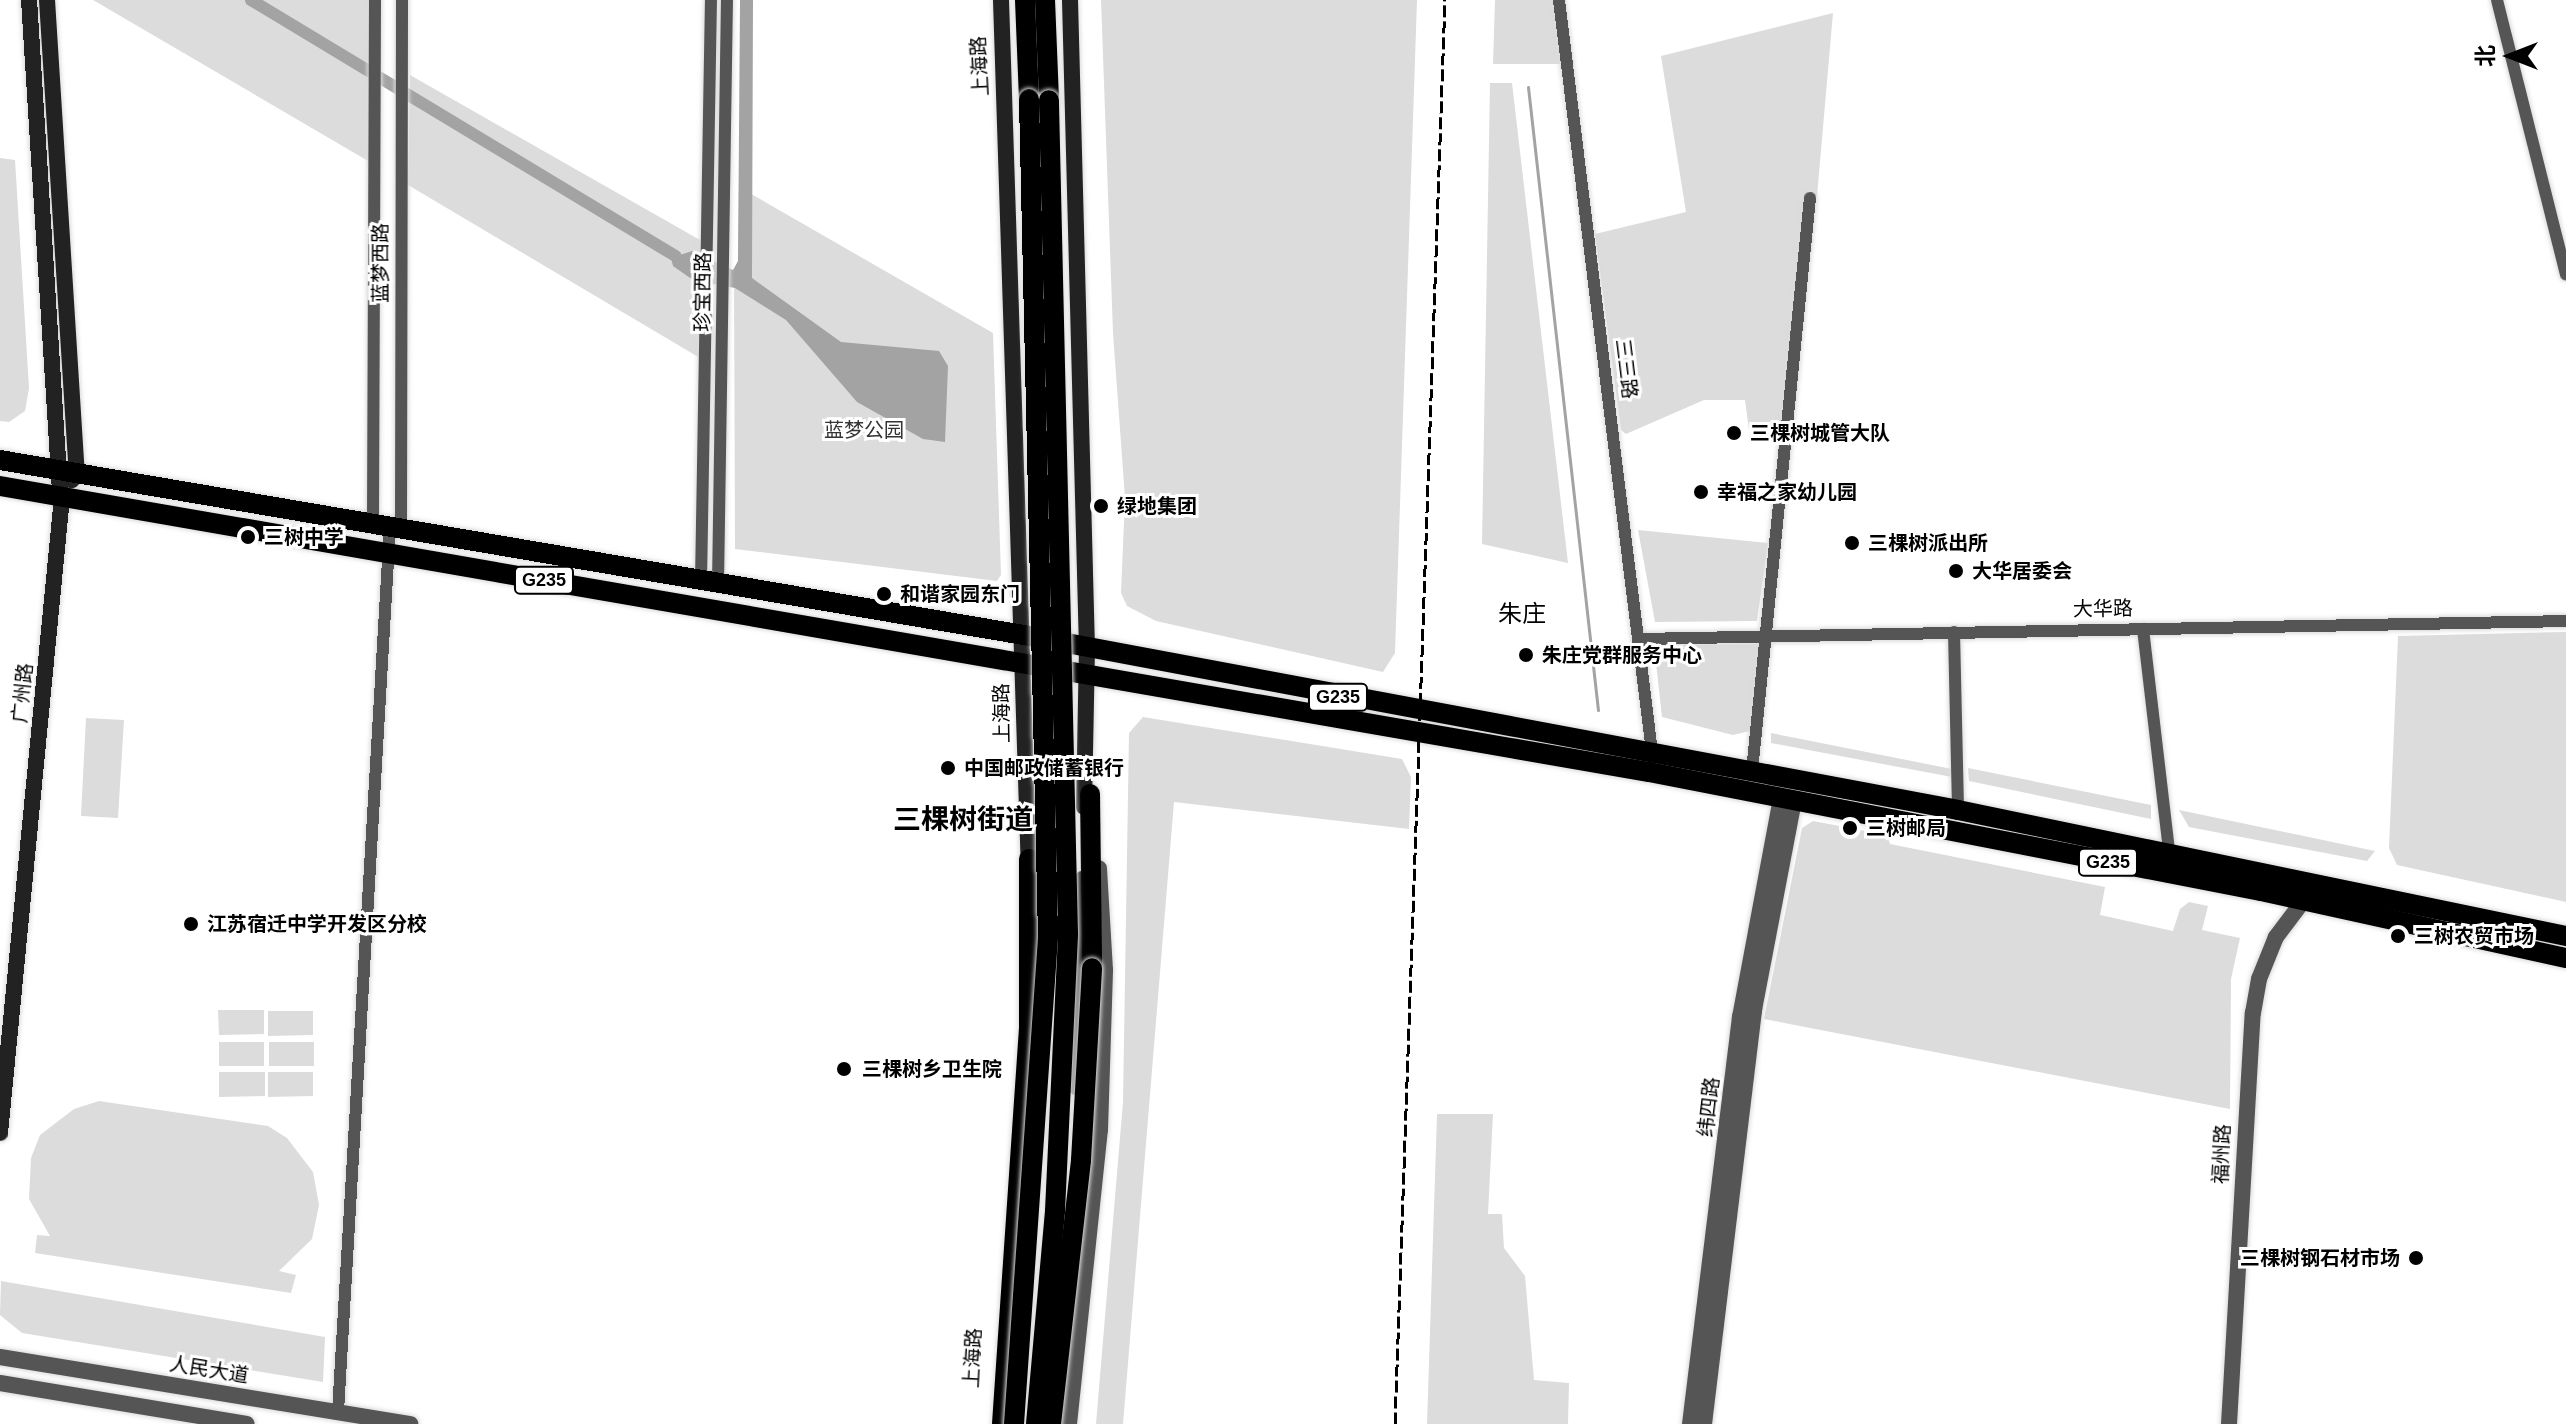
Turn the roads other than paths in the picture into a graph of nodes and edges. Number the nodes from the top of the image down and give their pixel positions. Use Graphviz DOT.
graph roads {
  1 [pos="29,0"];
  2 [pos="47,0"];
  3 [pos="375,0"];
  4 [pos="402,0"];
  5 [pos="711,0"];
  6 [pos="727,0"];
  7 [pos="1001,0"];
  8 [pos="1070,0"];
  9 [pos="1559,0"];
  10 [pos="2497,0"];
  11 [pos="1046,2"];
  12 [pos="1025,5"];
  13 [pos="1039,100"];
  14 [pos="1810,198"];
  15 [pos="2566,274"];
  16 [pos="0,460"];
  17 [pos="68,472"];
  18 [pos="0,486"];
  19 [pos="61,496"];
  20 [pos="388,524"];
  21 [pos="388,553"];
  22 [pos="710,583"];
  23 [pos="2566,621"];
  24 [pos="2143,629"];
  25 [pos="1954,632"];
  26 [pos="1024,635"];
  27 [pos="1765,636"];
  28 [pos="1640,639"];
  29 [pos="1087,648"];
  30 [pos="1025,666"];
  31 [pos="1087,685"];
  32 [pos="1651,744"];
  33 [pos="1752,771"];
  34 [pos="1090,794"];
  35 [pos="1788,799"];
  36 [pos="1958,810"];
  37 [pos="1029,859"];
  38 [pos="2171,864"];
  39 [pos="2304,900"];
  40 [pos="2566,936"];
  41 [pos="2566,958"];
  42 [pos="0,1133"];
  43 [pos="0,1357"];
  44 [pos="0,1383"];
  45 [pos="338,1412"];
  46 [pos="247,1424"];
  47 [pos="411,1424"];
  48 [pos="993,1424"];
  49 [pos="1002,1424"];
  50 [pos="1014,1424"];
  51 [pos="1036,1424"];
  52 [pos="1051,1424"];
  53 [pos="1069,1424"];
  54 [pos="1690,1424"];
  55 [pos="1704,1424"];
  56 [pos="2229,1424"];
  1 -- 17 [label="main road"];
  2 -- 17 [label="main road"];
  3 -- 20 [label="street, 蓝梦西路"];
  4 -- 20 [label="street, 蓝梦西路"];
  5 -- 22 [label="street, 珍宝西路"];
  6 -- 22 [label="street, 珍宝西路"];
  7 -- 26 [label="main road, 上海路"];
  8 -- 29 [label="main road"];
  9 -- 28 [label="street, 三三路"];
  10 -- 15 [label="street"];
  11 -- 13 [label="highway, 上海路"];
  12 -- 13 [label="highway, 上海路"];
  13 -- 50 [label="highway, 上海路, bridge"];
  13 -- 51 [label="highway, 上海路, bridge"];
  14 -- 27 [label="street"];
  16 -- 17 [label="highway, G235"];
  17 -- 19 [label="main road, 广州路"];
  17 -- 20 [label="highway, G235"];
  18 -- 19 [label="highway, G235"];
  19 -- 21 [label="highway, G235"];
  19 -- 42 [label="main road, 广州路"];
  20 -- 21 [label="street"];
  20 -- 22 [label="highway, G235"];
  21 -- 30 [label="highway, G235"];
  21 -- 45 [label="street"];
  22 -- 26 [label="highway, G235"];
  23 -- 24 [label="street, 大华路"];
  24 -- 25 [label="street, 大华路"];
  24 -- 38 [label="street"];
  25 -- 27 [label="street, 大华路"];
  25 -- 36 [label="street"];
  26 -- 29 [label="highway, G235"];
  26 -- 30 [label="main road, 上海路"];
  27 -- 28 [label="street, 大华路"];
  27 -- 33 [label="street"];
  28 -- 32 [label="street, 三三路"];
  29 -- 31 [label="main road"];
  29 -- 33 [label="highway, G235"];
  30 -- 31 [label="highway, G235"];
  30 -- 37 [label="main road, 上海路"];
  31 -- 34 [label="street"];
  31 -- 35 [label="highway, G235"];
  31 -- 52 [label="main road"];
  33 -- 36 [label="highway, G235"];
  34 -- 52 [label="highway, bridge"];
  34 -- 53 [label="street"];
  35 -- 38 [label="highway, G235"];
  35 -- 54 [label="street, 纬四路"];
  35 -- 55 [label="street, 纬四路"];
  36 -- 38 [label="highway, G235"];
  37 -- 48 [label="main road, 上海路"];
  37 -- 49 [label="highway"];
  38 -- 39 [label="highway, G235"];
  38 -- 40 [label="highway, G235"];
  39 -- 41 [label="highway, G235"];
  39 -- 56 [label="street, 福州路"];
  43 -- 45 [label="street, 人民大道"];
  44 -- 46 [label="street"];
  45 -- 47 [label="street, 人民大道"];
}
